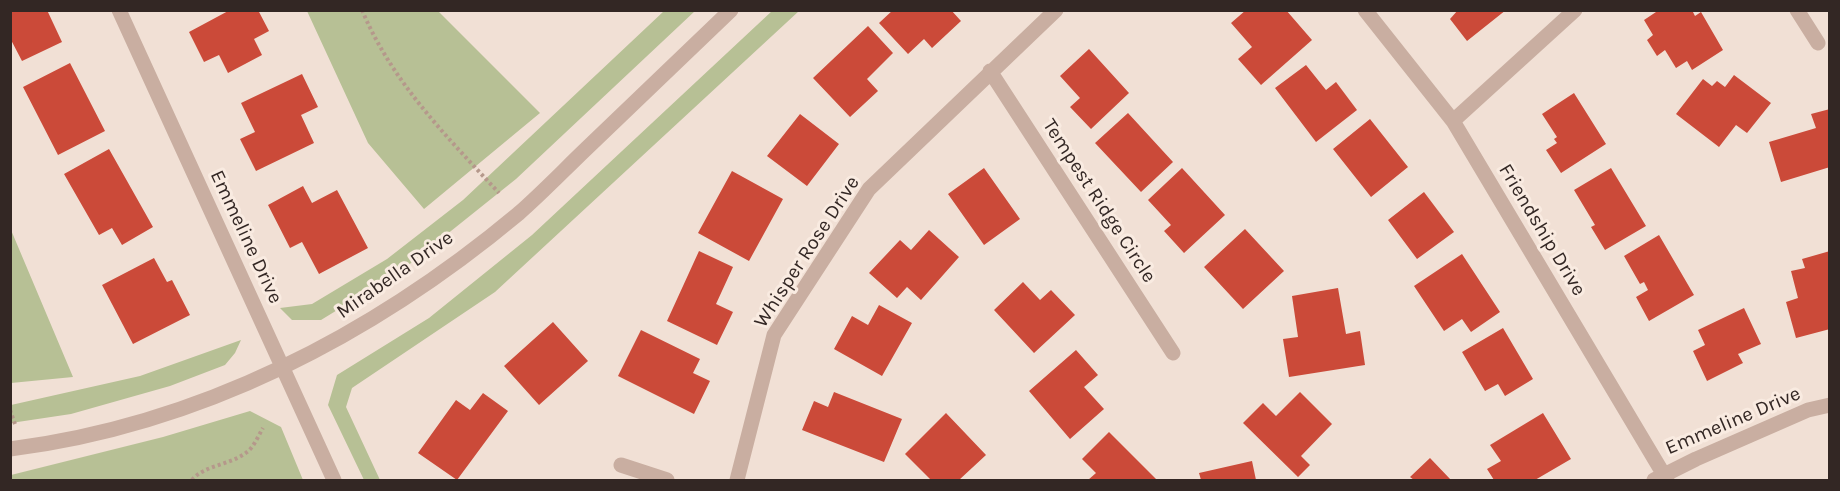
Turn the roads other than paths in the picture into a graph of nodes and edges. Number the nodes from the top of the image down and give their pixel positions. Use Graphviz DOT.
graph roads {
  1 [pos="119,10"];
  2 [pos="731,10"];
  3 [pos="1056,10"];
  4 [pos="1365,10"];
  5 [pos="1575,10"];
  6 [pos="1797,10"];
  7 [pos="1818,44"];
  8 [pos="990,71"];
  9 [pos="1453,121"];
  10 [pos="1173,353"];
  11 [pos="284,369"];
  12 [pos="1830,405"];
  13 [pos="10,449"];
  14 [pos="621,465"];
  15 [pos="1662,478"];
  16 [pos="334,480"];
  17 [pos="668,480"];
  18 [pos="737,480"];
  1 -- 11 [label="street, Emmeline Drive"];
  2 -- 11 [label="street, Mirabella Drive"];
  3 -- 8 [label="street, Whisper Rose Drive"];
  4 -- 9 [label="street, Friendship Drive"];
  5 -- 9 [label="street"];
  6 -- 7 [label="street"];
  8 -- 10 [label="street, Tempest Ridge Circle"];
  8 -- 18 [label="street, Whisper Rose Drive"];
  9 -- 15 [label="street, Friendship Drive"];
  11 -- 13 [label="street, Mirabella Drive"];
  11 -- 16 [label="street, Emmeline Drive"];
  12 -- 15 [label="street, Emmeline Drive"];
  14 -- 17 [label="street"];
}
